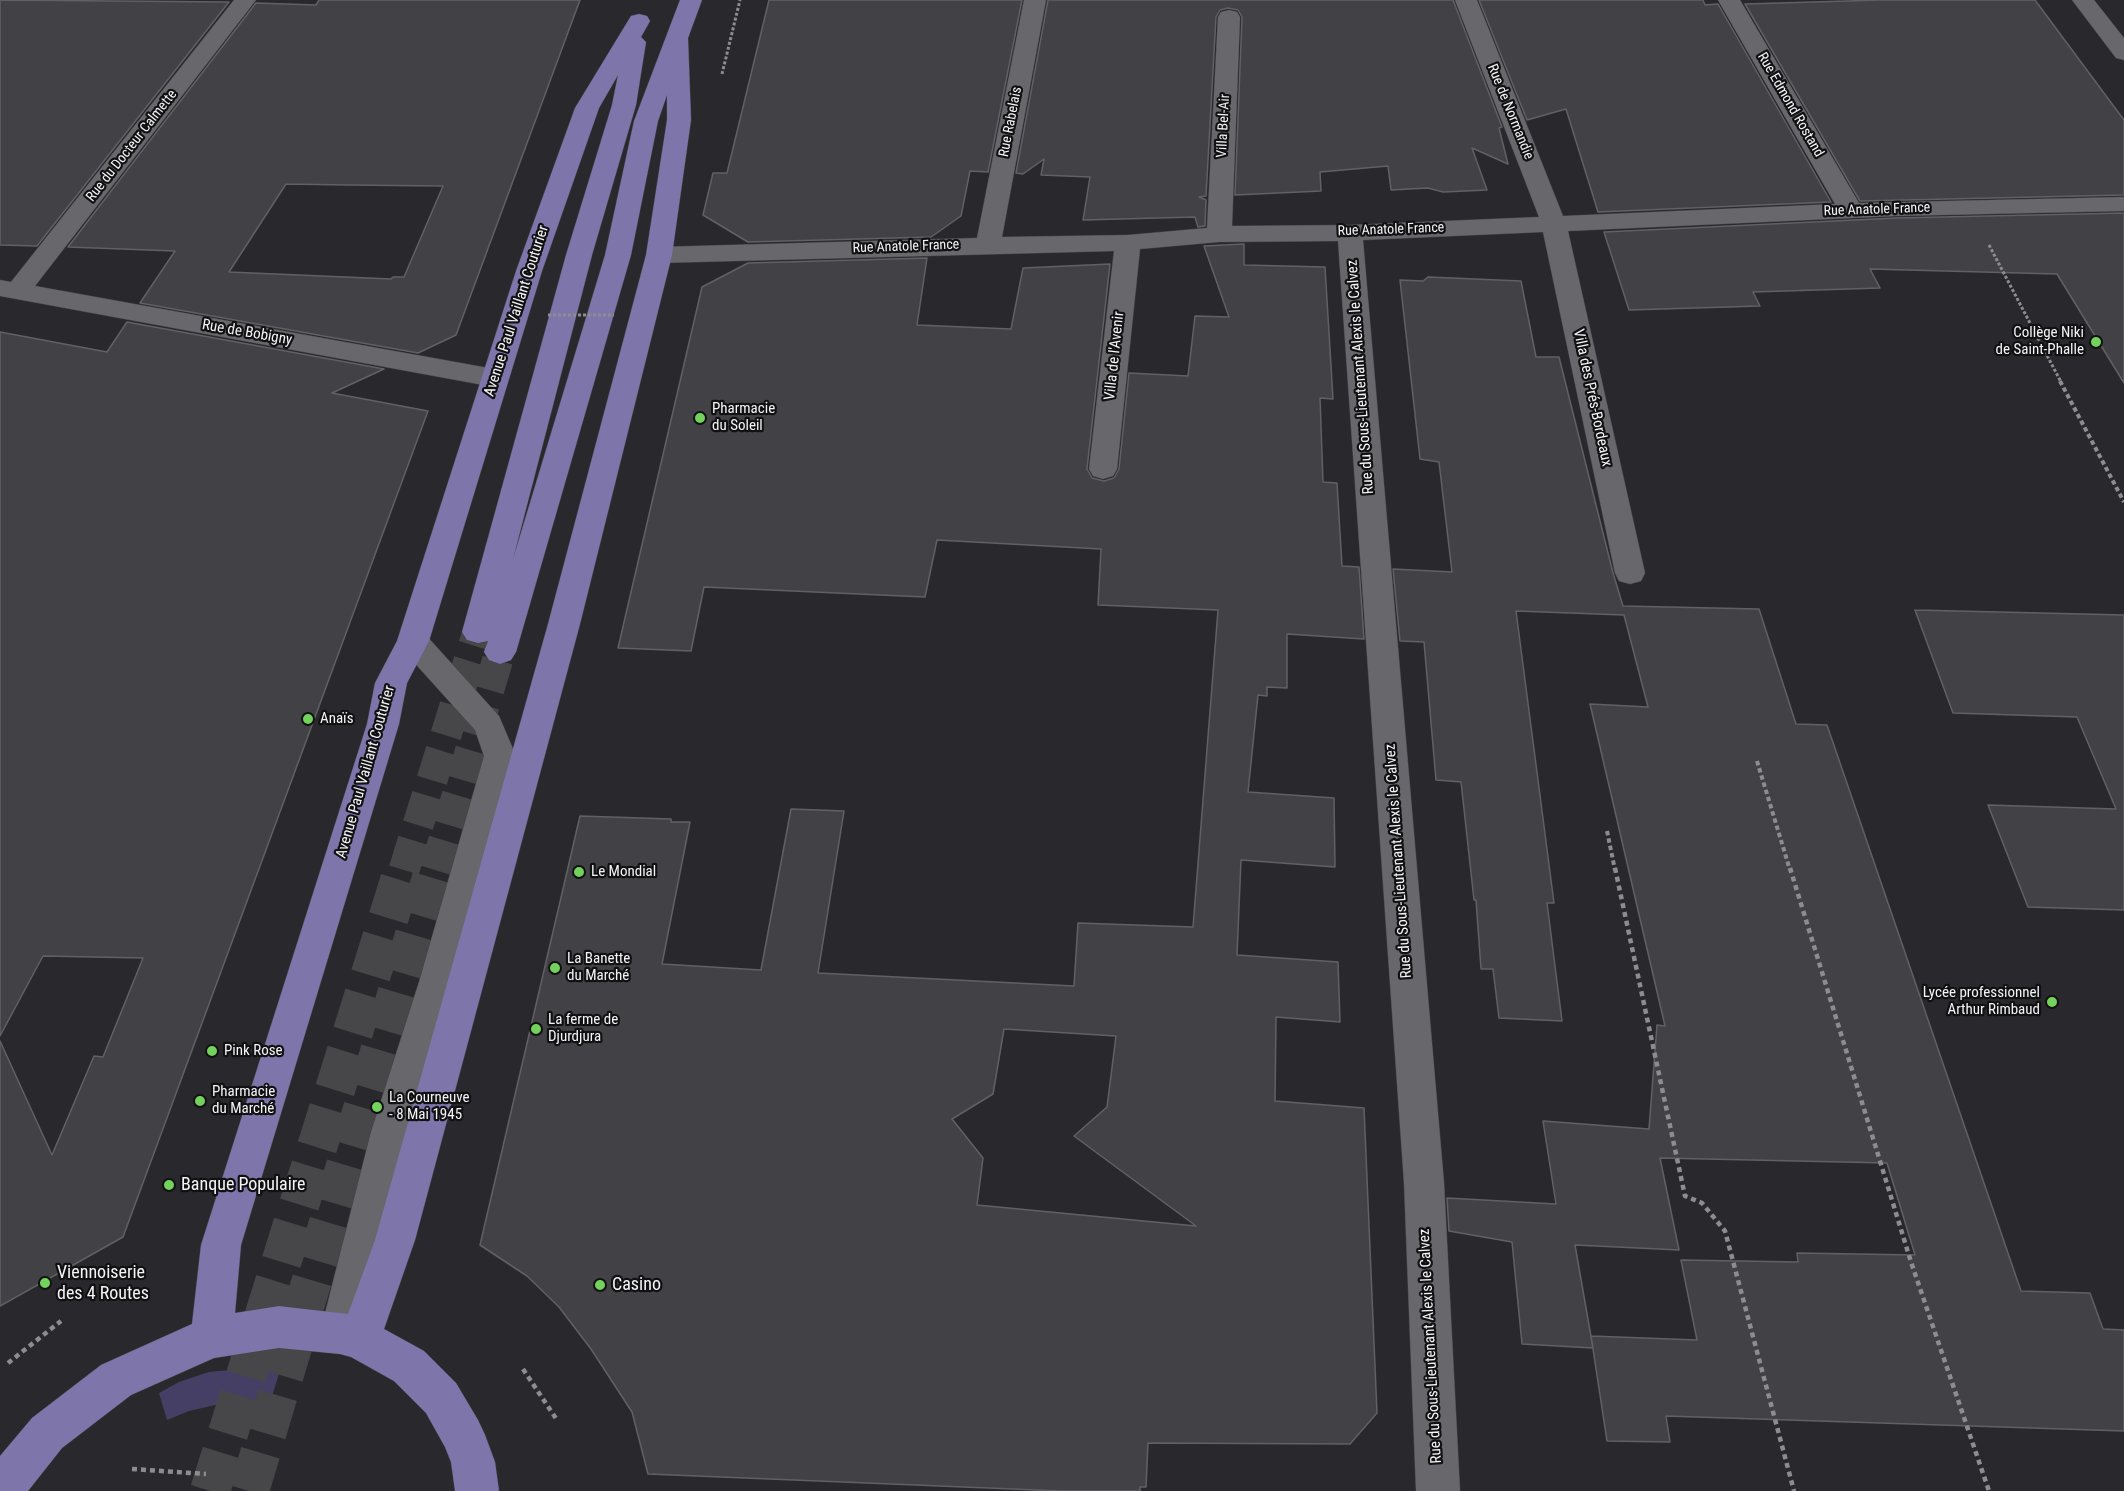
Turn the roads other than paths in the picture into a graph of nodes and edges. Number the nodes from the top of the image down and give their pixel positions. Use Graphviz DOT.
graph roads {
  1 [pos="245,0"];
  2 [pos="691,0"];
  3 [pos="1035,0"];
  4 [pos="1466,0"];
  5 [pos="1729,0"];
  6 [pos="2083,0"];
  7 [pos="643,10"];
  8 [pos="1229,17"];
  9 [pos="678,40"];
  10 [pos="2124,53"];
  11 [pos="2124,204"];
  12 [pos="1851,211"];
  13 [pos="1554,224"];
  14 [pos="1350,232"];
  15 [pos="1219,234"];
  16 [pos="1128,243"];
  17 [pos="987,245"];
  18 [pos="659,255"];
  19 [pos="9,290"];
  20 [pos="494,378"];
  21 [pos="1103,469"];
  22 [pos="1630,573"];
  23 [pos="478,632"];
  24 [pos="413,640"];
  25 [pos="500,652"];
  26 [pos="350,1336"];
  27 [pos="212,1337"];
  28 [pos="0,1491"];
  29 [pos="477,1491"];
  30 [pos="1438,1491"];
  1 -- 19 [label="street, Rue du Docteur Calmette"];
  2 -- 9 [label="main road"];
  3 -- 17 [label="street, Rue Rabelais"];
  4 -- 13 [label="street, Rue de Normandie"];
  5 -- 12 [label="street, Rue Edmond Rostand"];
  6 -- 10 [label="street"];
  7 -- 20 [label="main road, Avenue Paul Vaillant Couturier"];
  7 -- 23 [label="main road, Avenue Paul Vaillant Couturier"];
  8 -- 15 [label="street, Villa Bel-Air"];
  9 -- 18 [label="main road"];
  9 -- 25 [label="main road"];
  11 -- 12 [label="street, Rue Anatole France"];
  12 -- 13 [label="street, Rue Anatole France"];
  13 -- 14 [label="street, Rue Anatole France"];
  13 -- 22 [label="street, Villa des Prés-Bordeaux"];
  14 -- 15 [label="street, Rue Anatole France"];
  14 -- 30 [label="street, Rue du Sous-Lieutenant Alexis le Calvez"];
  15 -- 16 [label="street, Rue Anatole France"];
  16 -- 17 [label="street, Rue Anatole France"];
  16 -- 21 [label="street, Villa de l'Avenir"];
  17 -- 18 [label="street, Rue Anatole France"];
  18 -- 26 [label="main road"];
  19 -- 20 [label="street, Rue de Bobigny"];
  20 -- 24 [label="main road, Avenue Paul Vaillant Couturier"];
  24 -- 26 [label="lane"];
  24 -- 27 [label="main road, Avenue Paul Vaillant Couturier"];
  26 -- 27 [label="main road"];
  26 -- 29 [label="main road"];
  27 -- 28 [label="main road"];
}
